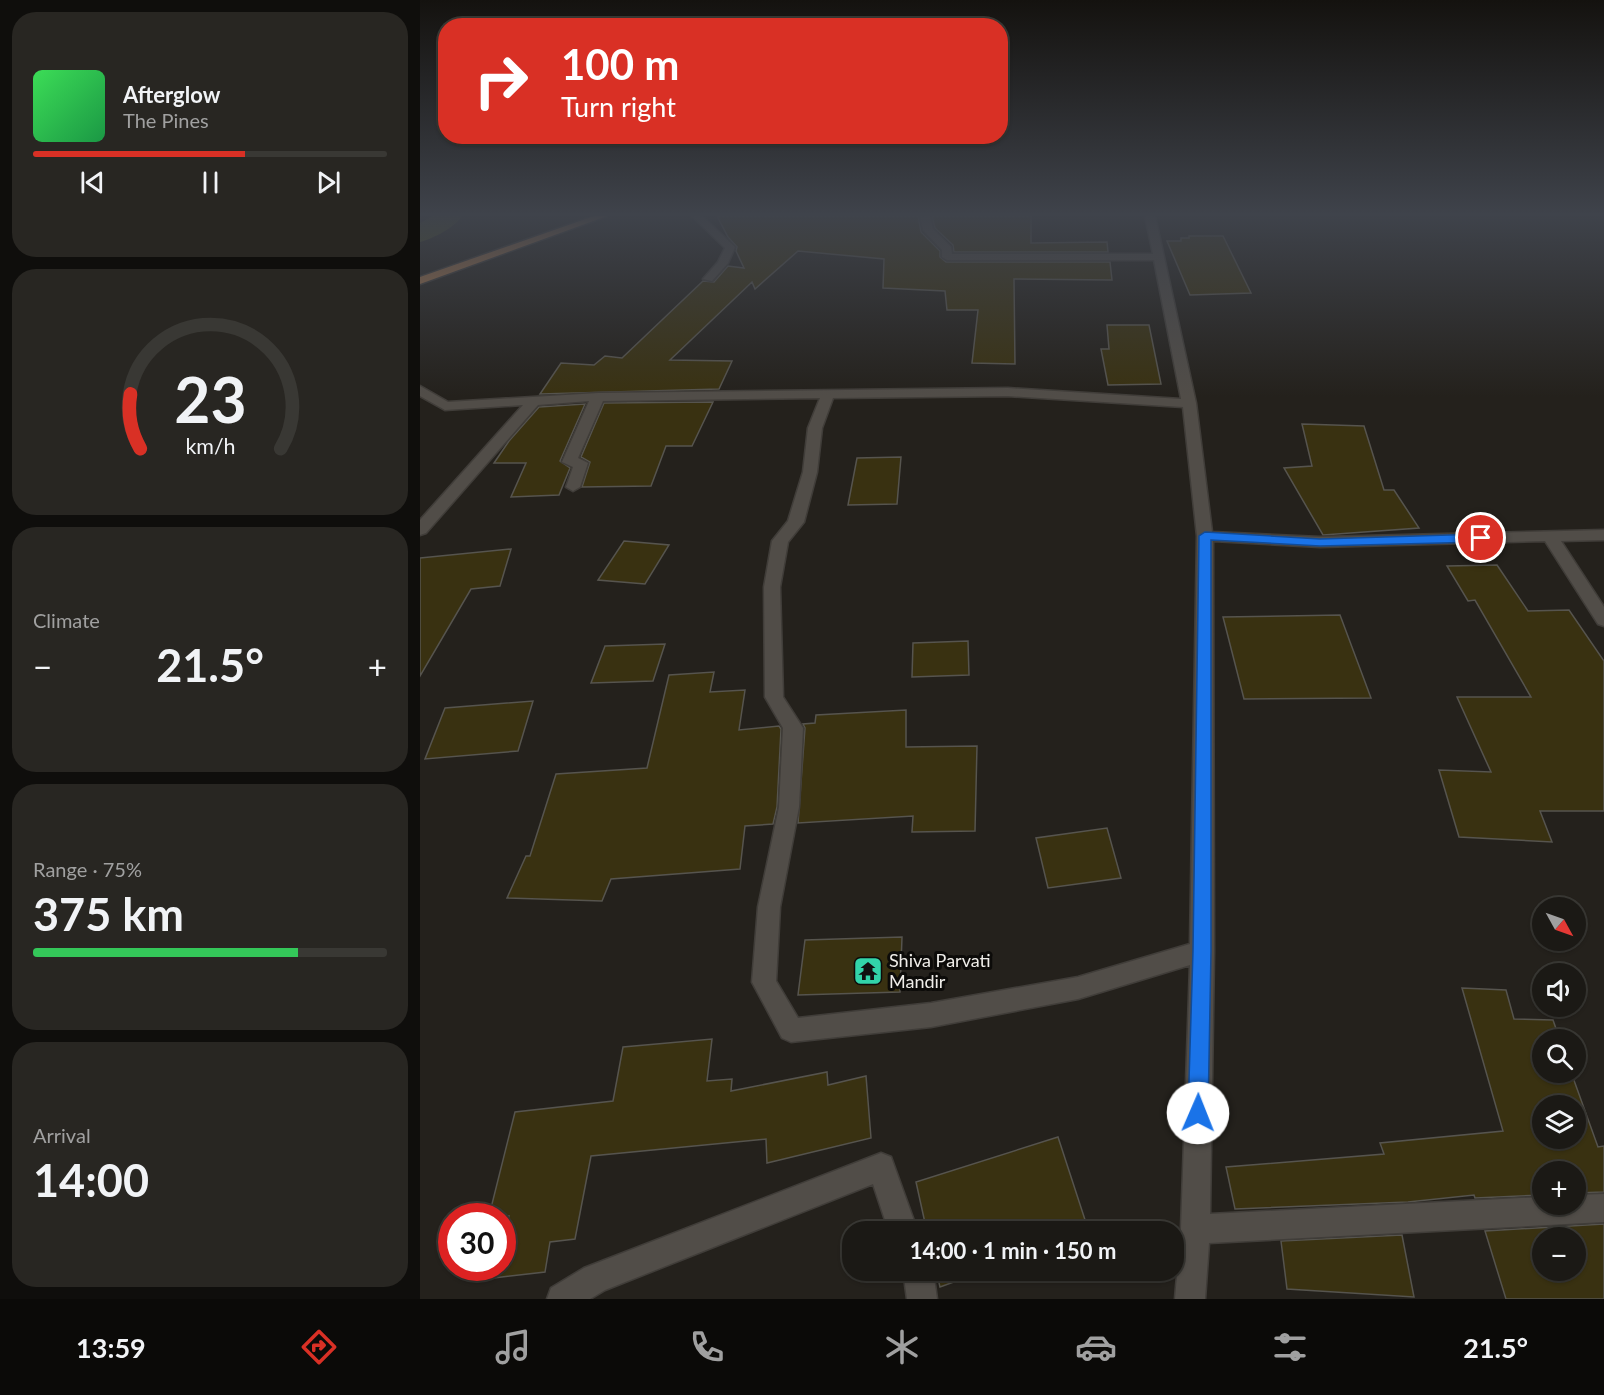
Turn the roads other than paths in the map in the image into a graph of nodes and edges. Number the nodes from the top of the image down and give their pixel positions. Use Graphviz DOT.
graph roads {
  1 [pos="710,277"];
  2 [pos="1163,277"];
  3 [pos="708,279"];
  4 [pos="420,390"];
  5 [pos="828,395"];
  6 [pos="598,397"];
  7 [pos="535,400"];
  8 [pos="1189,403"];
  9 [pos="573,487"];
  10 [pos="420,530"];
  11 [pos="1604,535"];
  12 [pos="1205,536"];
  13 [pos="1550,536"];
  14 [pos="1604,620"];
  15 [pos="1202,951"];
  16 [pos="1604,1208"];
  17 [pos="900,1221"];
  18 [pos="1195,1229"];
  19 [pos="920,1281"];
  20 [pos="562,1299"];
  21 [pos="922,1299"];
  22 [pos="1190,1299"];
  1 -- 3 [label="street"];
  2 -- 8 [label="street"];
  4 -- 7 [label="street"];
  5 -- 6 [label="street"];
  5 -- 8 [label="street"];
  5 -- 15 [label="street"];
  6 -- 7 [label="street"];
  6 -- 9 [label="street"];
  7 -- 10 [label="street"];
  8 -- 12 [label="street"];
  11 -- 13 [label="street"];
  12 -- 13 [label="street"];
  12 -- 15 [label="street"];
  13 -- 14 [label="street"];
  15 -- 18 [label="street"];
  16 -- 18 [label="street"];
  17 -- 20 [label="street"];
  18 -- 22 [label="street"];
  19 -- 21 [label="street"];
}
